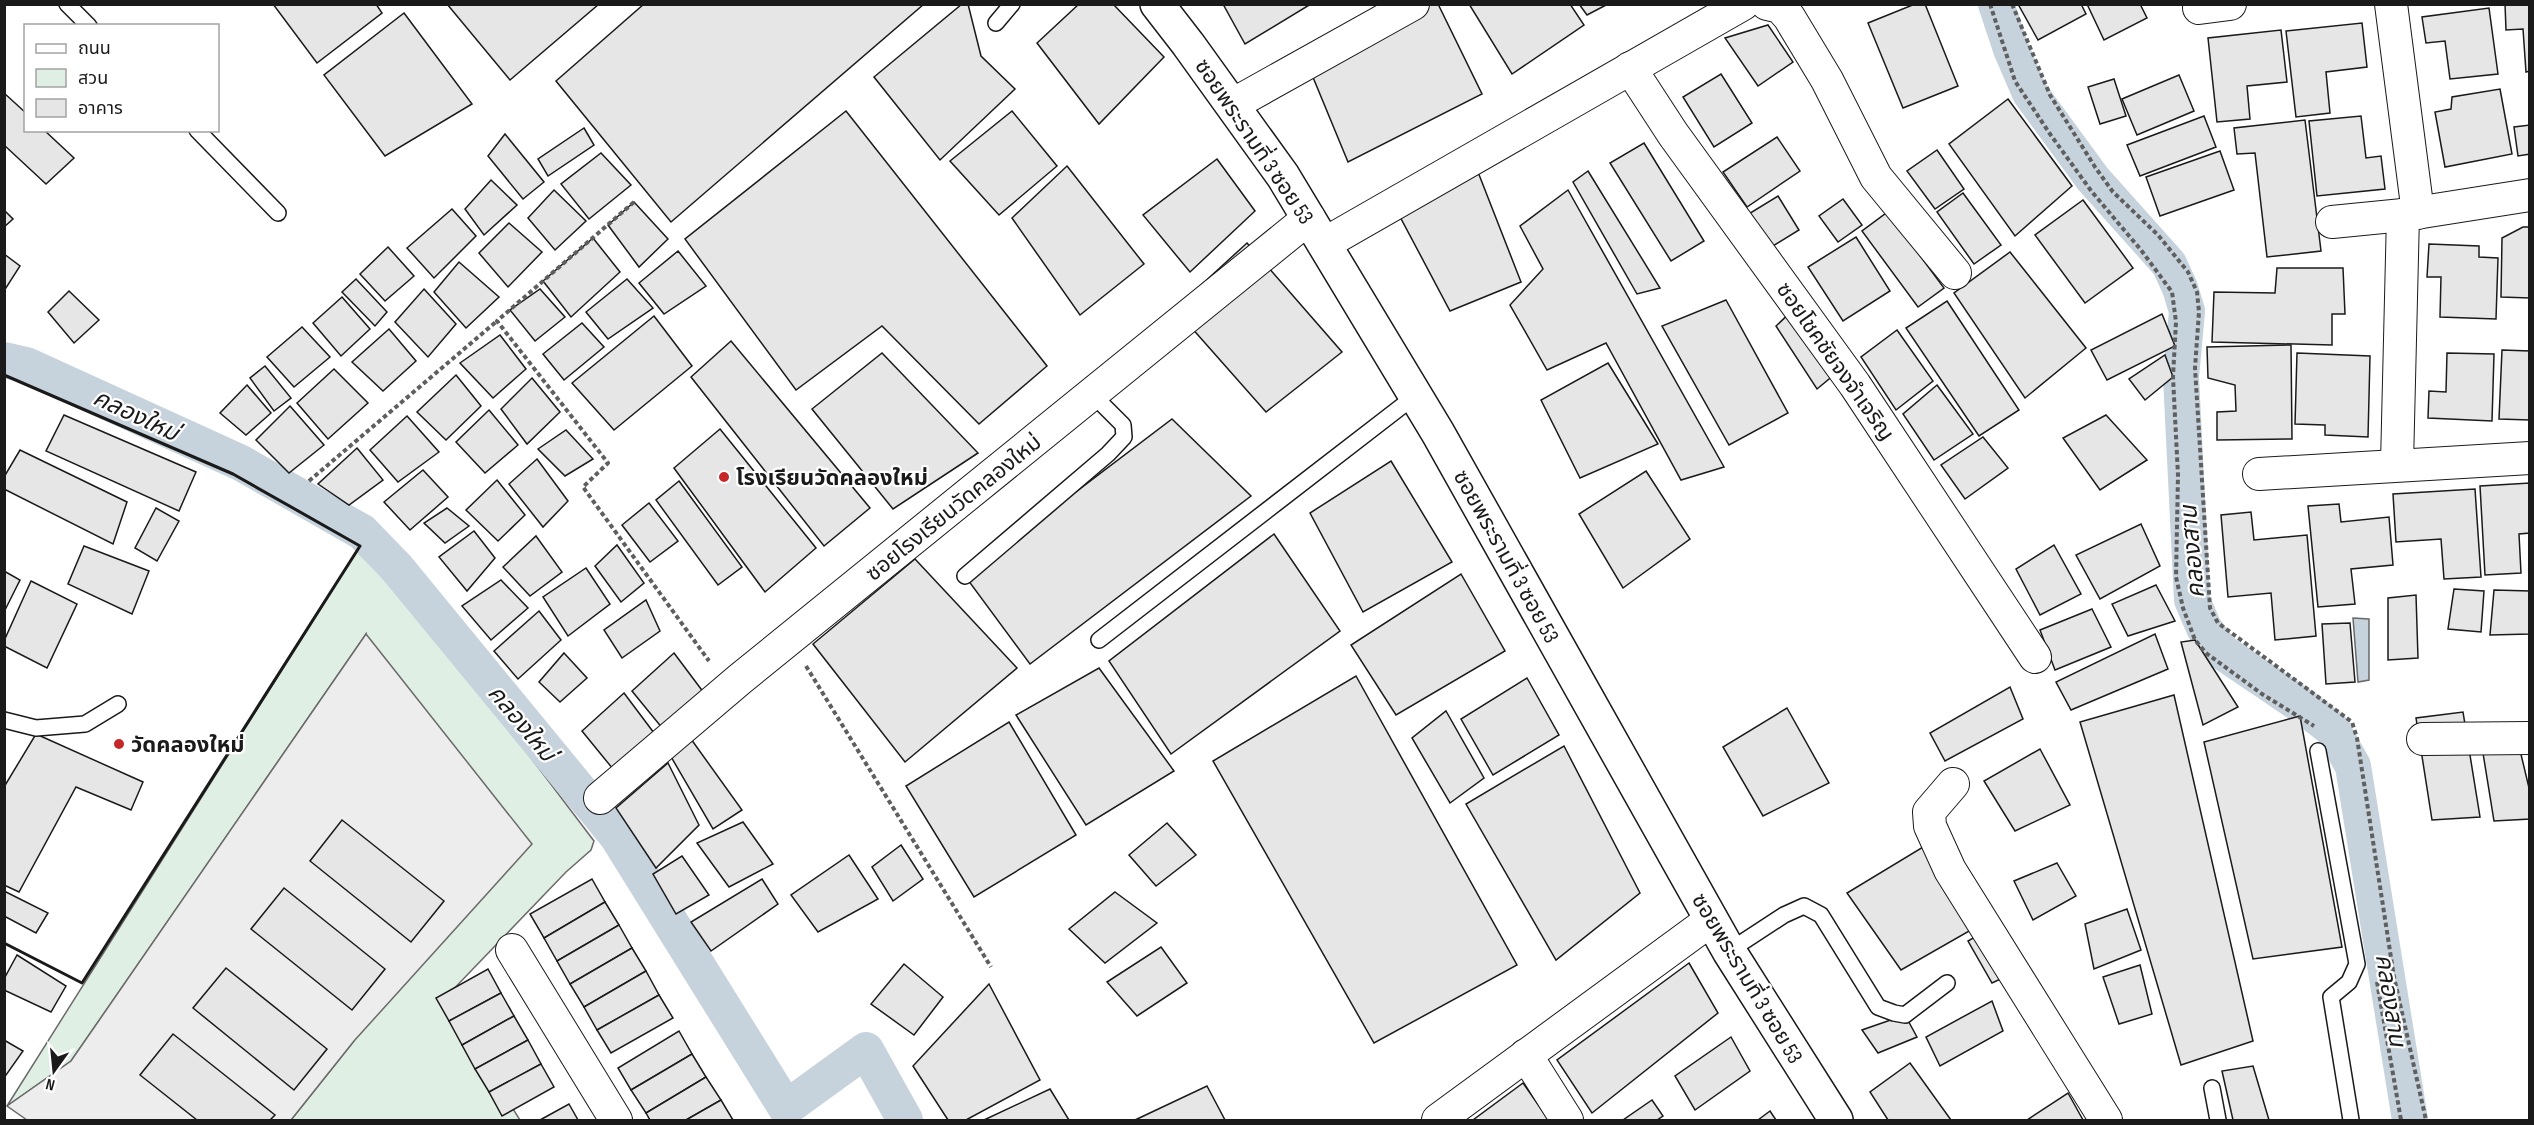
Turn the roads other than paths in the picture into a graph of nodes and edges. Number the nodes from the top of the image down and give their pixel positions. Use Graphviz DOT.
graph roads {
  1 [pos="67,4"];
  2 [pos="1012,4"];
  3 [pos="1156,4"];
  4 [pos="1413,4"];
  5 [pos="1743,4"];
  6 [pos="1767,4"];
  7 [pos="2230,4"];
  8 [pos="2391,4"];
  9 [pos="2199,8"];
  10 [pos="996,23"];
  11 [pos="87,24"];
  12 [pos="1630,68"];
  13 [pos="1232,105"];
  14 [pos="199,132"];
  15 [pos="2529,195"];
  16 [pos="278,213"];
  17 [pos="2411,214"];
  18 [pos="2332,222"];
  19 [pos="1316,231"];
  20 [pos="1954,273"];
  21 [pos="1092,394"];
  22 [pos="1415,396"];
  23 [pos="2529,458"];
  24 [pos="2397,464"];
  25 [pos="2259,474"];
  26 [pos="965,576"];
  27 [pos="1099,640"];
  28 [pos="2035,657"];
  29 [pos="118,704"];
  30 [pos="4,720"];
  31 [pos="2529,738"];
  32 [pos="2423,739"];
  33 [pos="2318,751"];
  34 [pos="1953,784"];
  35 [pos="600,798"];
  36 [pos="1711,920"];
  37 [pos="513,950"];
  38 [pos="1729,951"];
  39 [pos="1947,983"];
  40 [pos="1526,1055"];
  41 [pos="2212,1088"];
  42 [pos="616,1120"];
  43 [pos="1438,1120"];
  44 [pos="1567,1120"];
  45 [pos="1836,1120"];
  46 [pos="2106,1120"];
  47 [pos="2218,1120"];
  48 [pos="2351,1120"];
  1 -- 11 [label="lane"];
  2 -- 10 [label="lane"];
  3 -- 13 [label="street, ซอยพระรามที่ 3 ซอย 53"];
  4 -- 13 [label="street"];
  5 -- 12 [label="street"];
  6 -- 20 [label="street"];
  7 -- 9 [label="street"];
  8 -- 17 [label="street"];
  12 -- 19 [label="street"];
  12 -- 28 [label="street, ซอยโชคชัยจงจำเจริญ"];
  13 -- 19 [label="street, ซอยพระรามที่ 3 ซอย 53"];
  14 -- 16 [label="lane"];
  15 -- 17 [label="street"];
  17 -- 18 [label="street"];
  17 -- 24 [label="street"];
  19 -- 21 [label="street, ซอยโรงเรียนวัดคลองใหม่"];
  19 -- 22 [label="street, ซอยพระรามที่ 3 ซอย 53"];
  21 -- 26 [label="lane"];
  21 -- 35 [label="street, ซอยโรงเรียนวัดคลองใหม่"];
  22 -- 27 [label="lane"];
  22 -- 36 [label="street, ซอยพระรามที่ 3 ซอย 53"];
  23 -- 24 [label="street"];
  24 -- 25 [label="street"];
  29 -- 30 [label="lane"];
  31 -- 32 [label="street"];
  33 -- 48 [label="lane"];
  34 -- 46 [label="street"];
  36 -- 38 [label="street, ซอยพระรามที่ 3 ซอย 53"];
  36 -- 40 [label="street"];
  37 -- 42 [label="street"];
  38 -- 39 [label="lane"];
  38 -- 45 [label="street, ซอยพระรามที่ 3 ซอย 53"];
  40 -- 43 [label="street"];
  40 -- 44 [label="street"];
  41 -- 47 [label="lane"];
}
